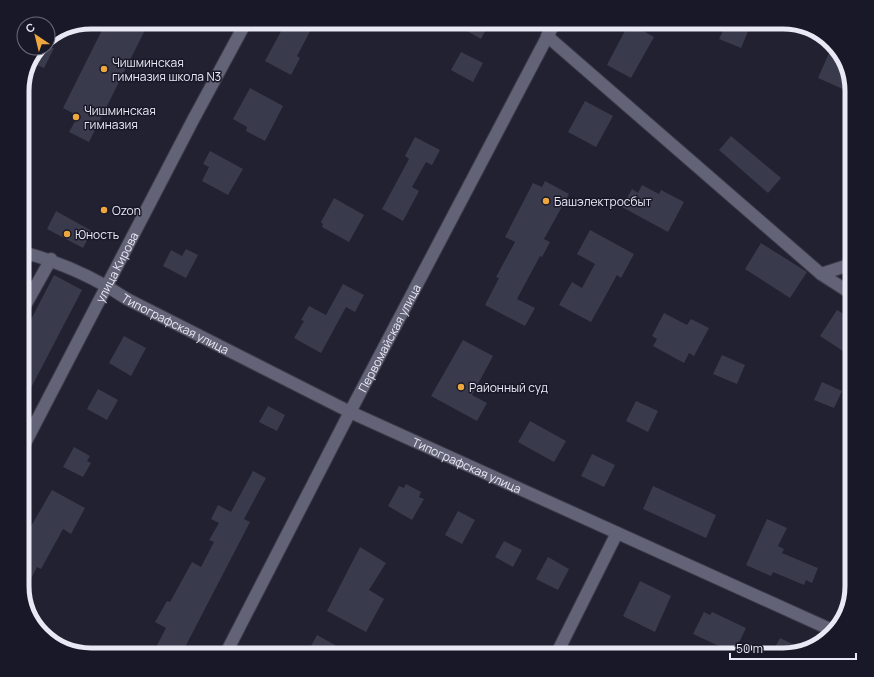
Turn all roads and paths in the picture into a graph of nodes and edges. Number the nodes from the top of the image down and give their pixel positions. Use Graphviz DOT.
graph roads {
  1 [pos="242,29"];
  2 [pos="552,29"];
  3 [pos="548,36"];
  4 [pos="29,254"];
  5 [pos="51,259"];
  6 [pos="845,266"];
  7 [pos="821,274"];
  8 [pos="107,286"];
  9 [pos="845,289"];
  10 [pos="29,298"];
  11 [pos="350,412"];
  12 [pos="29,436"];
  13 [pos="617,533"];
  14 [pos="828,628"];
  15 [pos="229,648"];
  16 [pos="560,648"];
  1 -- 8 [label="street, улица Кирова"];
  2 -- 3 [label="street, Первомайская улица"];
  3 -- 7 [label="street"];
  3 -- 11 [label="street, Первомайская улица"];
  4 -- 5 [label="street, Типографская улица"];
  5 -- 8 [label="street, Типографская улица"];
  5 -- 10 [label="street"];
  6 -- 7 [label="street"];
  7 -- 9 [label="street"];
  8 -- 11 [label="street, Типографская улица"];
  8 -- 12 [label="street, улица Кирова"];
  11 -- 13 [label="street, Типографская улица"];
  11 -- 15 [label="street, Первомайская улица"];
  13 -- 14 [label="street, Типографская улица"];
  13 -- 16 [label="street"];
}
